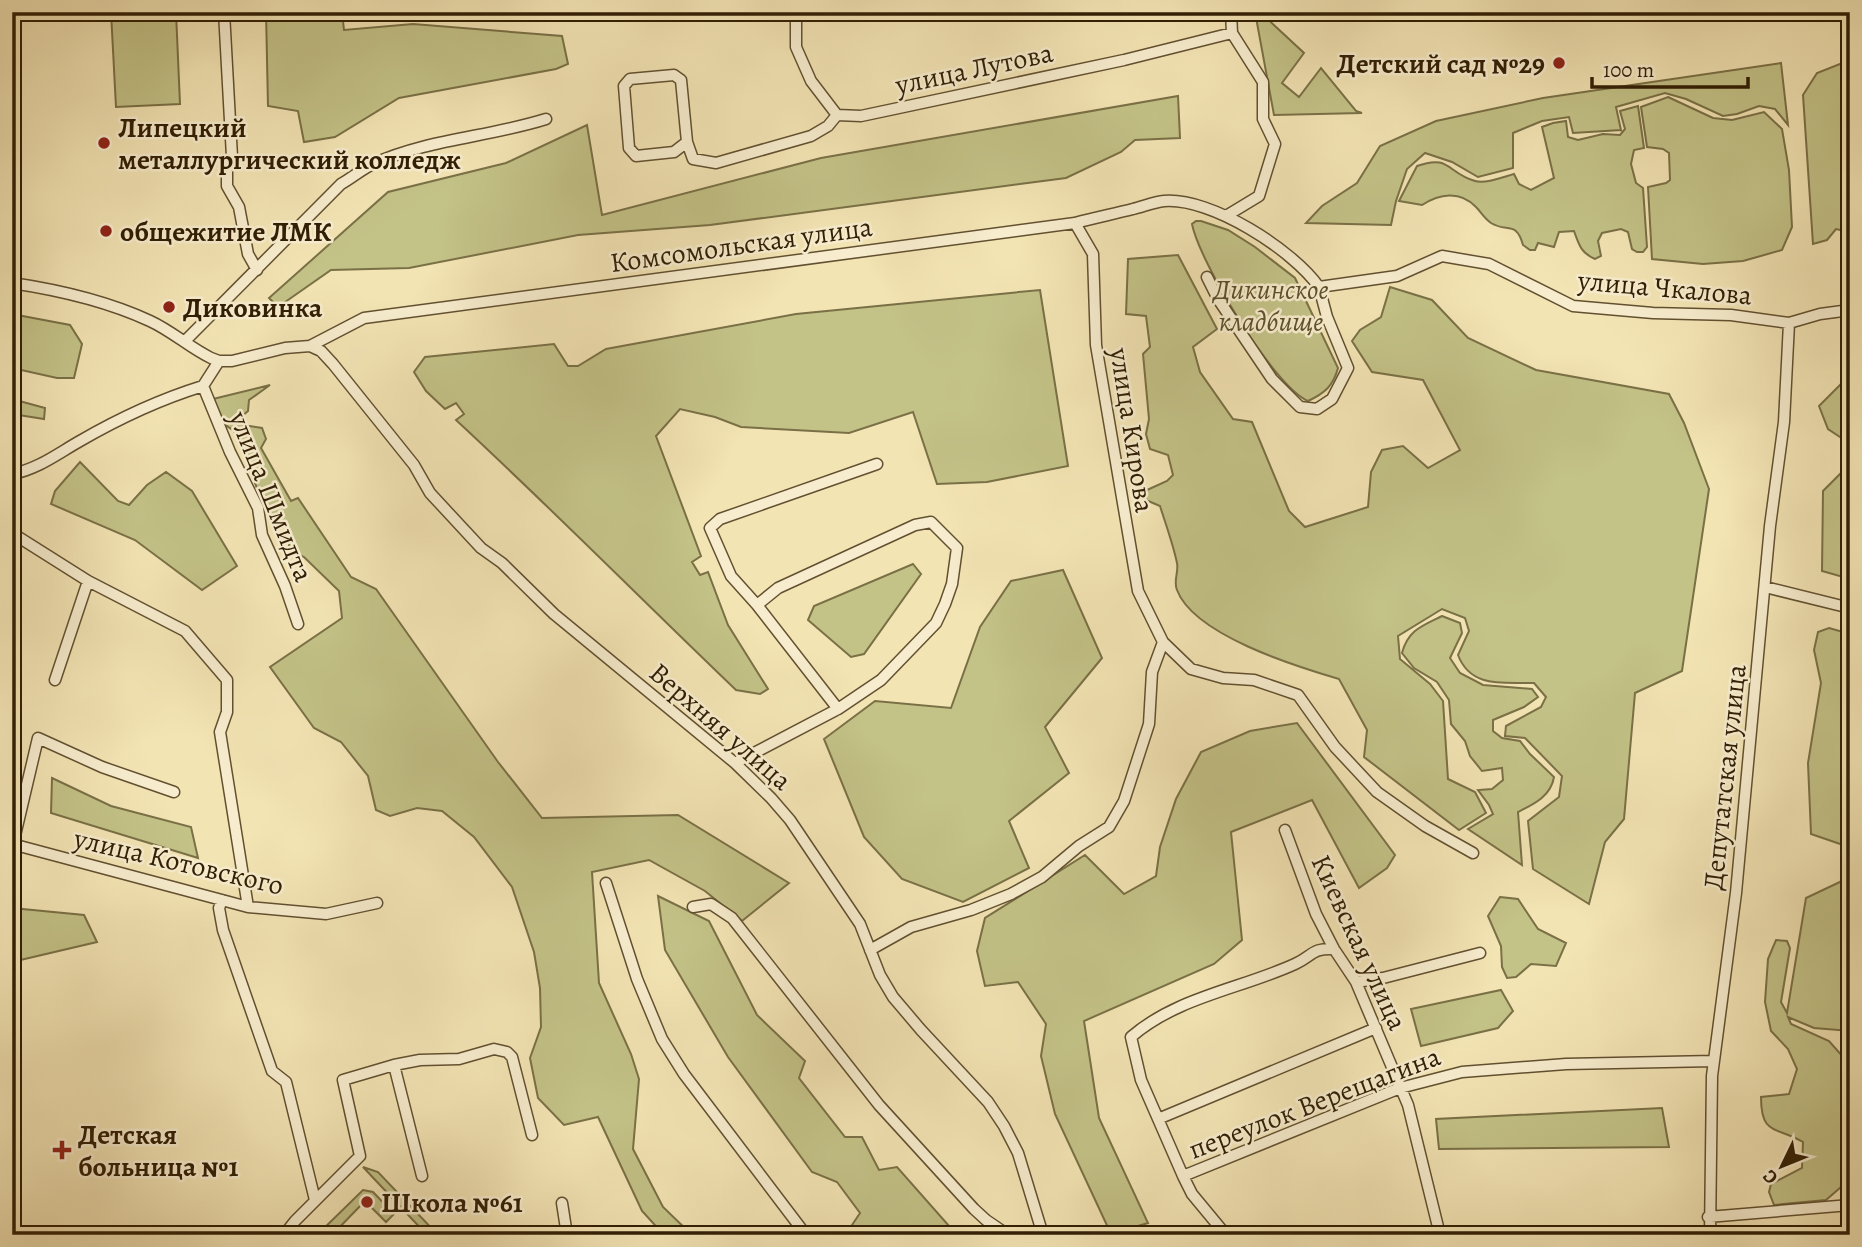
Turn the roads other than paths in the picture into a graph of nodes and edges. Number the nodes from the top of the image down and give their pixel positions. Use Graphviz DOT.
graph roads {
  1 [pos="223,12"];
  2 [pos="796,12"];
  3 [pos="1231,12"];
  4 [pos="1232,33"];
  5 [pos="837,115"];
  6 [pos="546,119"];
  7 [pos="687,142"];
  8 [pos="1226,216"];
  9 [pos="1075,222"];
  10 [pos="257,270"];
  11 [pos="1208,276"];
  12 [pos="12,283"];
  13 [pos="1319,287"];
  14 [pos="1850,310"];
  15 [pos="1789,323"];
  16 [pos="186,341"];
  17 [pos="310,346"];
  18 [pos="219,361"];
  19 [pos="203,386"];
  20 [pos="877,464"];
  21 [pos="12,474"];
  22 [pos="12,533"];
  23 [pos="88,581"];
  24 [pos="1765,587"];
  25 [pos="757,605"];
  26 [pos="1850,608"];
  27 [pos="298,624"];
  28 [pos="1163,642"];
  29 [pos="55,680"];
  30 [pos="838,709"];
  31 [pos="735,763"];
  32 [pos="174,792"];
  33 [pos="1285,830"];
  34 [pos="13,844"];
  35 [pos="1473,853"];
  36 [pos="606,884"];
  37 [pos="222,900"];
  38 [pos="377,903"];
  39 [pos="248,907"];
  40 [pos="693,907"];
  41 [pos="1334,949"];
  42 [pos="870,950"];
  43 [pos="1480,953"];
  44 [pos="1356,982"];
  45 [pos="1376,1028"];
  46 [pos="1714,1061"];
  47 [pos="394,1065"];
  48 [pos="1400,1088"];
  49 [pos="1158,1119"];
  50 [pos="532,1135"];
  51 [pos="1183,1176"];
  52 [pos="422,1177"];
  53 [pos="315,1200"];
  54 [pos="562,1203"];
  55 [pos="1850,1205"];
  56 [pos="1708,1217"];
  57 [pos="284,1235"];
  58 [pos="567,1235"];
  59 [pos="806,1235"];
  60 [pos="1009,1235"];
  61 [pos="1043,1235"];
  62 [pos="1226,1235"];
  63 [pos="1440,1235"];
  64 [pos="1710,1235"];
  1 -- 10 [label="street"];
  2 -- 5 [label="street"];
  3 -- 4 [label="street"];
  4 -- 5 [label="street, улица Лутова"];
  4 -- 8 [label="street"];
  5 -- 7 [label="street"];
  6 -- 10 [label="street"];
  7 -- 7 [label="street"];
  8 -- 9 [label="street, Комсомольская улица"];
  8 -- 13 [label="street"];
  9 -- 17 [label="street, Комсомольская улица"];
  9 -- 28 [label="street, улица Кирова"];
  10 -- 16 [label="street"];
  11 -- 13 [label="street"];
  12 -- 16 [label="street"];
  13 -- 15 [label="street, улица Чкалова"];
  14 -- 15 [label="street, улица Чкалова"];
  15 -- 24 [label="street, Депутатская улица"];
  16 -- 18 [label="street"];
  17 -- 18 [label="street, Комсомольская улица"];
  17 -- 31 [label="street, Верхняя улица"];
  18 -- 19 [label="street"];
  19 -- 21 [label="street"];
  19 -- 27 [label="street, улица Шмидта"];
  20 -- 25 [label="street"];
  22 -- 23 [label="street"];
  23 -- 29 [label="street"];
  23 -- 39 [label="street"];
  24 -- 26 [label="street"];
  24 -- 46 [label="street, Депутатская улица"];
  25 -- 30 [label="street"];
  25 -- 30 [label="street"];
  28 -- 35 [label="street, улица Кирова"];
  28 -- 42 [label="street"];
  30 -- 31 [label="street"];
  31 -- 42 [label="street, Верхняя улица"];
  32 -- 34 [label="street"];
  33 -- 41 [label="street, Киевская улица"];
  34 -- 37 [label="street, улица Котовского"];
  36 -- 59 [label="street"];
  37 -- 39 [label="street, улица Котовского"];
  37 -- 53 [label="street"];
  38 -- 39 [label="street, улица Котовского"];
  40 -- 60 [label="street"];
  41 -- 44 [label="street, Киевская улица"];
  41 -- 49 [label="street"];
  42 -- 61 [label="street, Верхняя улица"];
  43 -- 44 [label="street"];
  44 -- 45 [label="street, Киевская улица"];
  45 -- 48 [label="street, Киевская улица"];
  45 -- 49 [label="street"];
  46 -- 48 [label="street, переулок Верещагина"];
  46 -- 56 [label="street, Депутатская улица"];
  47 -- 50 [label="street"];
  47 -- 52 [label="street"];
  47 -- 53 [label="street"];
  48 -- 51 [label="street, переулок Верещагина"];
  48 -- 63 [label="street, Киевская улица"];
  49 -- 51 [label="street"];
  51 -- 62 [label="street"];
  53 -- 57 [label="street"];
  54 -- 58 [label="street"];
  55 -- 56 [label="street"];
  56 -- 64 [label="street, Депутатская улица"];
}
